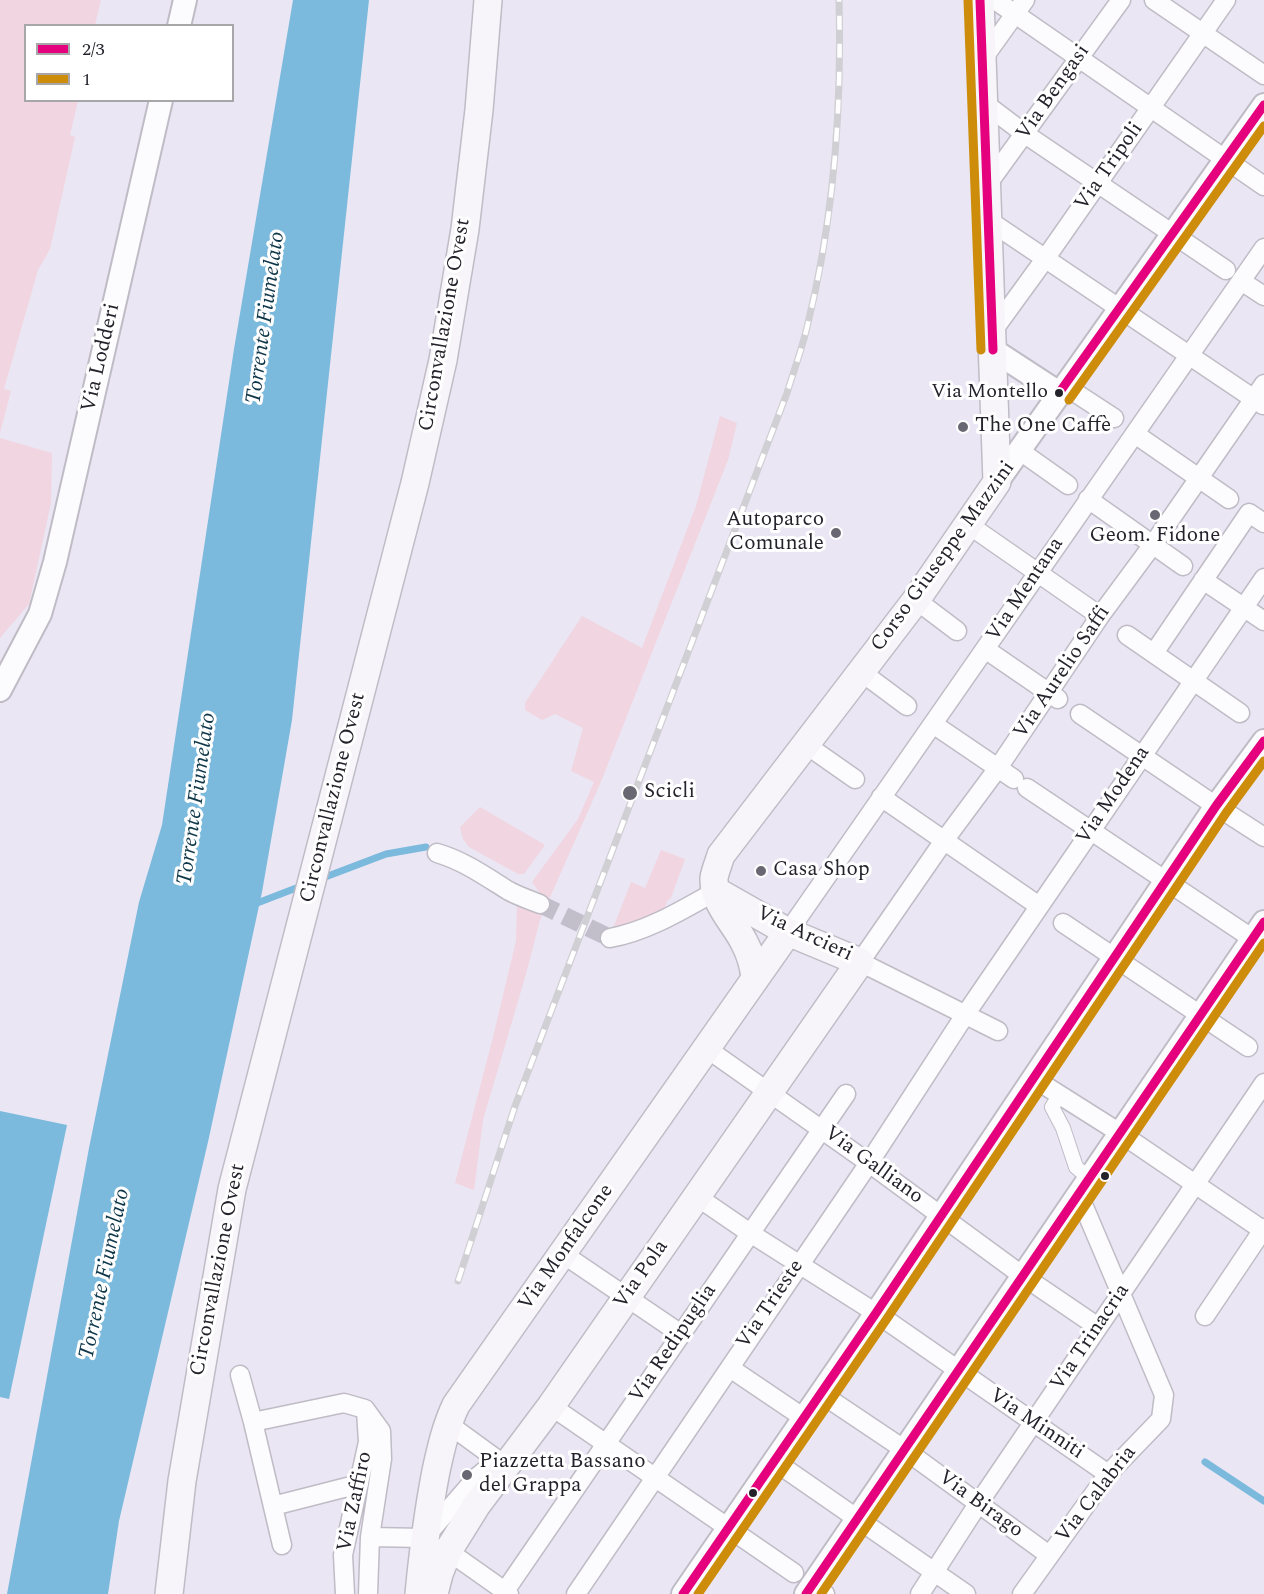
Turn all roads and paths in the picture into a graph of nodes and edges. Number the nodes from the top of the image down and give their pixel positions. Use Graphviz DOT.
graph roads {
  1 [pos="184,0"];
  2 [pos="488,0"];
  3 [pos="980,0"];
  4 [pos="995,0"];
  5 [pos="1121,0"];
  6 [pos="1154,0"];
  7 [pos="1226,0"];
  8 [pos="1020,7"];
  9 [pos="179,24"];
  10 [pos="1203,33"];
  11 [pos="1078,59"];
  12 [pos="982,60"];
  13 [pos="1264,75"];
  14 [pos="161,102"];
  15 [pos="984,103"];
  16 [pos="1264,105"];
  17 [pos="1150,108"];
  18 [pos="1025,134"];
  19 [pos="1226,160"];
  20 [pos="1099,183"];
  21 [pos="987,185"];
  22 [pos="1264,186"];
  23 [pos="988,220"];
  24 [pos="1173,234"];
  25 [pos="1264,248"];
  26 [pos="1045,259"];
  27 [pos="1226,270"];
  28 [pos="1241,281"];
  29 [pos="1264,296"];
  30 [pos="1121,308"];
  31 [pos="993,341"];
  32 [pos="1191,355"];
  33 [pos="1062,389"];
  34 [pos="1261,396"];
  35 [pos="1114,418"];
  36 [pos="1135,434"];
  37 [pos="1020,451"];
  38 [pos="1198,478"];
  39 [pos="998,482"];
  40 [pos="1068,485"];
  41 [pos="1088,499"];
  42 [pos="1229,499"];
  43 [pos="1257,518"];
  44 [pos="969,525"];
  45 [pos="1154,543"];
  46 [pos="1184,566"];
  47 [pos="1038,573"];
  48 [pos="1264,578"];
  49 [pos="1203,580"];
  50 [pos="916,600"];
  51 [pos="1244,607"];
  52 [pos="1100,616"];
  53 [pos="1264,621"];
  54 [pos="957,631"];
  55 [pos="1127,635"];
  56 [pos="985,650"];
  57 [pos="1154,653"];
  58 [pos="860,671"];
  59 [pos="1194,680"];
  60 [pos="0,690"];
  61 [pos="1054,697"];
  62 [pos="907,706"];
  63 [pos="1240,713"];
  64 [pos="1080,714"];
  65 [pos="933,724"];
  66 [pos="1264,741"];
  67 [pos="805,744"];
  68 [pos="1142,755"];
  69 [pos="998,768"];
  70 [pos="855,779"];
  71 [pos="881,797"];
  72 [pos="1216,806"];
  73 [pos="1091,831"];
  74 [pos="1264,837"];
  75 [pos="944,842"];
  76 [pos="437,853"];
  77 [pos="1166,883"];
  78 [pos="716,891"];
  79 [pos="540,904"];
  80 [pos="1040,906"];
  81 [pos="1063,923"];
  82 [pos="1258,931"];
  83 [pos="788,932"];
  84 [pos="610,938"];
  85 [pos="1115,957"];
  86 [pos="860,962"];
  87 [pos="755,979"];
  88 [pos="965,1015"];
  89 [pos="1200,1015"];
  90 [pos="998,1031"];
  91 [pos="1248,1047"];
  92 [pos="706,1048"];
  93 [pos="1033,1078"];
  94 [pos="1264,1083"];
  95 [pos="768,1092"];
  96 [pos="846,1094"];
  97 [pos="1059,1096"];
  98 [pos="821,1129"];
  99 [pos="1120,1133"];
  100 [pos="869,1162"];
  101 [pos="1195,1185"];
  102 [pos="1085,1187"];
  103 [pos="696,1196"];
  104 [pos="940,1215"];
  105 [pos="1263,1230"];
  106 [pos="750,1233"];
  107 [pos="563,1254"];
  108 [pos="798,1264"];
  109 [pos="1023,1276"];
  110 [pos="1120,1295"];
  111 [pos="627,1298"];
  112 [pos="876,1313"];
  113 [pos="1205,1316"];
  114 [pos="1098,1327"];
  115 [pos="681,1334"];
  116 [pos="729,1368"];
  117 [pos="958,1370"];
  118 [pos="240,1375"];
  119 [pos="820,1394"];
  120 [pos="551,1406"];
  121 [pos="366,1409"];
  122 [pos="804,1418"];
  123 [pos="253,1422"];
  124 [pos="447,1423"];
  125 [pos="1034,1424"];
  126 [pos="606,1444"];
  127 [pos="905,1450"];
  128 [pos="774,1461"];
  129 [pos="502,1463"];
  130 [pos="1108,1474"];
  131 [pos="655,1477"];
  132 [pos="359,1484"];
  133 [pos="978,1504"];
  134 [pos="273,1506"];
  135 [pos="857,1519"];
  136 [pos="728,1528"];
  137 [pos="377,1537"];
  138 [pos="417,1538"];
  139 [pos="282,1545"];
  140 [pos="448,1551"];
  141 [pos="1049,1555"];
  142 [pos="935,1572"];
  143 [pos="809,1587"];
  144 [pos="506,1593"];
  145 [pos="169,1594"];
  146 [pos="345,1594"];
  147 [pos="368,1594"];
  148 [pos="419,1594"];
  149 [pos="435,1594"];
  150 [pos="576,1594"];
  151 [pos="683,1594"];
  152 [pos="920,1594"];
  153 [pos="966,1594"];
  154 [pos="1022,1594"];
  1 -- 9 [label="street"];
  2 -- 145 [label="main road, Circonvallazione Ovest"];
  3 -- 12 [label="main road"];
  4 -- 8 [label="street"];
  5 -- 11 [label="street, Via Bengasi"];
  6 -- 10 [label="street"];
  7 -- 10 [label="street, Via Tripoli"];
  8 -- 11 [label="street"];
  8 -- 12 [label="street"];
  10 -- 13 [label="street"];
  10 -- 17 [label="street, Via Tripoli"];
  11 -- 17 [label="street"];
  11 -- 18 [label="street, Via Bengasi"];
  12 -- 15 [label="main road"];
  14 -- 60 [label="street, Via Lodderi"];
  15 -- 18 [label="street"];
  15 -- 21 [label="main road"];
  16 -- 19 [label="street, Corso Giuseppe Mazzini"];
  17 -- 19 [label="street"];
  17 -- 20 [label="street, Via Tripoli"];
  18 -- 20 [label="street"];
  18 -- 21 [label="street, Via Bengasi"];
  19 -- 22 [label="street"];
  19 -- 24 [label="street, Corso Giuseppe Mazzini"];
  20 -- 24 [label="street"];
  20 -- 26 [label="street, Via Tripoli"];
  21 -- 23 [label="main road"];
  23 -- 26 [label="street"];
  23 -- 31 [label="main road"];
  24 -- 27 [label="street"];
  24 -- 30 [label="street, Corso Giuseppe Mazzini"];
  25 -- 28 [label="street, Via Mentana"];
  26 -- 30 [label="street"];
  26 -- 31 [label="street, Via Tripoli"];
  28 -- 29 [label="street"];
  28 -- 32 [label="street, Via Mentana"];
  30 -- 32 [label="street"];
  30 -- 33 [label="street, Corso Giuseppe Mazzini"];
  31 -- 33 [label="street"];
  31 -- 39 [label="main road"];
  32 -- 34 [label="street"];
  32 -- 36 [label="street, Via Mentana"];
  33 -- 35 [label="street"];
  33 -- 37 [label="street, Corso Giuseppe Mazzini"];
  34 -- 38 [label="street, Via Aurelio Saffi"];
  36 -- 38 [label="street"];
  36 -- 41 [label="street, Via Mentana"];
  37 -- 39 [label="street, Corso Giuseppe Mazzini"];
  37 -- 40 [label="street"];
  38 -- 42 [label="street"];
  38 -- 45 [label="street, Via Aurelio Saffi"];
  39 -- 44 [label="main road, Corso Giuseppe Mazzini"];
  41 -- 45 [label="street"];
  41 -- 47 [label="street, Via Mentana"];
  43 -- 49 [label="street"];
  44 -- 47 [label="street"];
  44 -- 50 [label="main road, Corso Giuseppe Mazzini"];
  45 -- 46 [label="street"];
  45 -- 52 [label="street, Via Aurelio Saffi"];
  47 -- 52 [label="street"];
  47 -- 56 [label="street, Via Mentana"];
  48 -- 51 [label="street, Via Modena"];
  49 -- 51 [label="street"];
  49 -- 57 [label="street"];
  50 -- 54 [label="street"];
  50 -- 58 [label="main road, Corso Giuseppe Mazzini"];
  51 -- 53 [label="street"];
  51 -- 59 [label="street, Via Modena"];
  52 -- 61 [label="street, Via Aurelio Saffi"];
  55 -- 57 [label="street"];
  56 -- 61 [label="street"];
  56 -- 65 [label="street, Via Mentana"];
  57 -- 59 [label="street"];
  58 -- 62 [label="street"];
  58 -- 67 [label="main road, Corso Giuseppe Mazzini"];
  59 -- 63 [label="street"];
  59 -- 68 [label="street, Via Modena"];
  61 -- 69 [label="street, Via Aurelio Saffi"];
  64 -- 68 [label="street"];
  65 -- 69 [label="street"];
  65 -- 71 [label="street, Via Mentana"];
  66 -- 72 [label="street"];
  67 -- 70 [label="street"];
  67 -- 78 [label="main road, Corso Giuseppe Mazzini"];
  68 -- 72 [label="street"];
  68 -- 73 [label="street, Via Modena"];
  69 -- 73 [label="street"];
  69 -- 75 [label="street, Via Aurelio Saffi"];
  71 -- 75 [label="street"];
  71 -- 83 [label="street, Via Mentana"];
  72 -- 74 [label="street"];
  72 -- 77 [label="street"];
  73 -- 77 [label="street"];
  73 -- 80 [label="street, Via Modena"];
  75 -- 80 [label="street"];
  75 -- 86 [label="street, Via Aurelio Saffi"];
  76 -- 79 [label="street"];
  77 -- 82 [label="street"];
  77 -- 85 [label="street"];
  78 -- 83 [label="main road, Via Arcieri"];
  78 -- 84 [label="street"];
  78 -- 87 [label="main road"];
  80 -- 88 [label="street, Via Modena"];
  81 -- 85 [label="street"];
  82 -- 89 [label="street"];
  83 -- 86 [label="main road, Via Arcieri"];
  83 -- 87 [label="main road, Via Monfalcone"];
  85 -- 89 [label="street"];
  85 -- 93 [label="street"];
  86 -- 88 [label="street, Via Arcieri"];
  86 -- 95 [label="main road, Via Pola"];
  87 -- 92 [label="main road, Via Monfalcone"];
  88 -- 90 [label="street, Via Arcieri"];
  88 -- 100 [label="street, Via Trieste"];
  89 -- 91 [label="street"];
  89 -- 99 [label="street"];
  92 -- 95 [label="street, Via Galliano"];
  92 -- 107 [label="main road, Via Monfalcone"];
  93 -- 97 [label="street"];
  93 -- 104 [label="street"];
  94 -- 101 [label="street, Via Trinacria"];
  95 -- 98 [label="street, Via Galliano"];
  95 -- 103 [label="main road, Via Pola"];
  96 -- 98 [label="street, Via Redipuglia"];
  97 -- 99 [label="street"];
  97 -- 102 [label="street"];
  98 -- 100 [label="street, Via Galliano"];
  98 -- 106 [label="street, Via Redipuglia"];
  99 -- 101 [label="street"];
  99 -- 102 [label="street"];
  100 -- 104 [label="street, Via Galliano"];
  100 -- 108 [label="street, Via Trieste"];
  101 -- 105 [label="street"];
  101 -- 110 [label="street, Via Trinacria"];
  102 -- 109 [label="street"];
  102 -- 110 [label="street"];
  103 -- 106 [label="street, Via Minniti"];
  103 -- 111 [label="main road, Via Pola"];
  104 -- 109 [label="street, Via Galliano"];
  104 -- 112 [label="street"];
  105 -- 113 [label="street"];
  106 -- 108 [label="street, Via Minniti"];
  106 -- 115 [label="street, Via Redipuglia"];
  107 -- 111 [label="street"];
  107 -- 124 [label="main road, Via Monfalcone"];
  108 -- 112 [label="street, Via Minniti"];
  108 -- 116 [label="street, Via Trieste"];
  109 -- 114 [label="street, Via Galliano"];
  109 -- 117 [label="street"];
  110 -- 114 [label="street, Via Trinacria"];
  110 -- 130 [label="street, Via Calabria"];
  111 -- 115 [label="street"];
  111 -- 120 [label="main road, Via Pola"];
  112 -- 117 [label="street, Via Minniti"];
  112 -- 119 [label="street"];
  114 -- 125 [label="street, Via Trinacria"];
  115 -- 126 [label="street, Via Redipuglia"];
  116 -- 122 [label="street"];
  116 -- 131 [label="street, Via Trieste"];
  117 -- 125 [label="street, Via Minniti"];
  117 -- 127 [label="street"];
  118 -- 123 [label="street"];
  119 -- 122 [label="street"];
  119 -- 127 [label="street, Via Birago"];
  120 -- 126 [label="street"];
  120 -- 129 [label="main road, Via Pola"];
  121 -- 123 [label="street"];
  121 -- 132 [label="street, Via Zaffiro"];
  121 -- 137 [label="street"];
  122 -- 128 [label="street"];
  123 -- 134 [label="street"];
  124 -- 129 [label="street"];
  124 -- 138 [label="main road, Via Monfalcone"];
  125 -- 130 [label="street, Via Minniti"];
  125 -- 133 [label="street, Via Trinacria"];
  126 -- 131 [label="street"];
  126 -- 144 [label="street, Via Redipuglia"];
  127 -- 133 [label="street, Via Birago"];
  127 -- 135 [label="street"];
  128 -- 135 [label="street"];
  128 -- 136 [label="street"];
  129 -- 138 [label="street"];
  129 -- 140 [label="main road, Via Pola"];
  130 -- 141 [label="street, Via Calabria"];
  131 -- 136 [label="street"];
  131 -- 150 [label="street, Via Trieste"];
  132 -- 134 [label="street"];
  132 -- 146 [label="street, Via Zaffiro"];
  133 -- 141 [label="street, Via Birago"];
  133 -- 142 [label="street, Via Trinacria"];
  134 -- 139 [label="street"];
  135 -- 142 [label="street"];
  135 -- 143 [label="street"];
  136 -- 143 [label="street"];
  136 -- 151 [label="street"];
  137 -- 138 [label="street"];
  137 -- 147 [label="street"];
  138 -- 148 [label="main road, Via Monfalcone"];
  140 -- 144 [label="street"];
  140 -- 149 [label="main road, Via Pola"];
  141 -- 154 [label="street, Via Calabria"];
  142 -- 152 [label="street, Via Trinacria"];
  142 -- 153 [label="street"];
}
